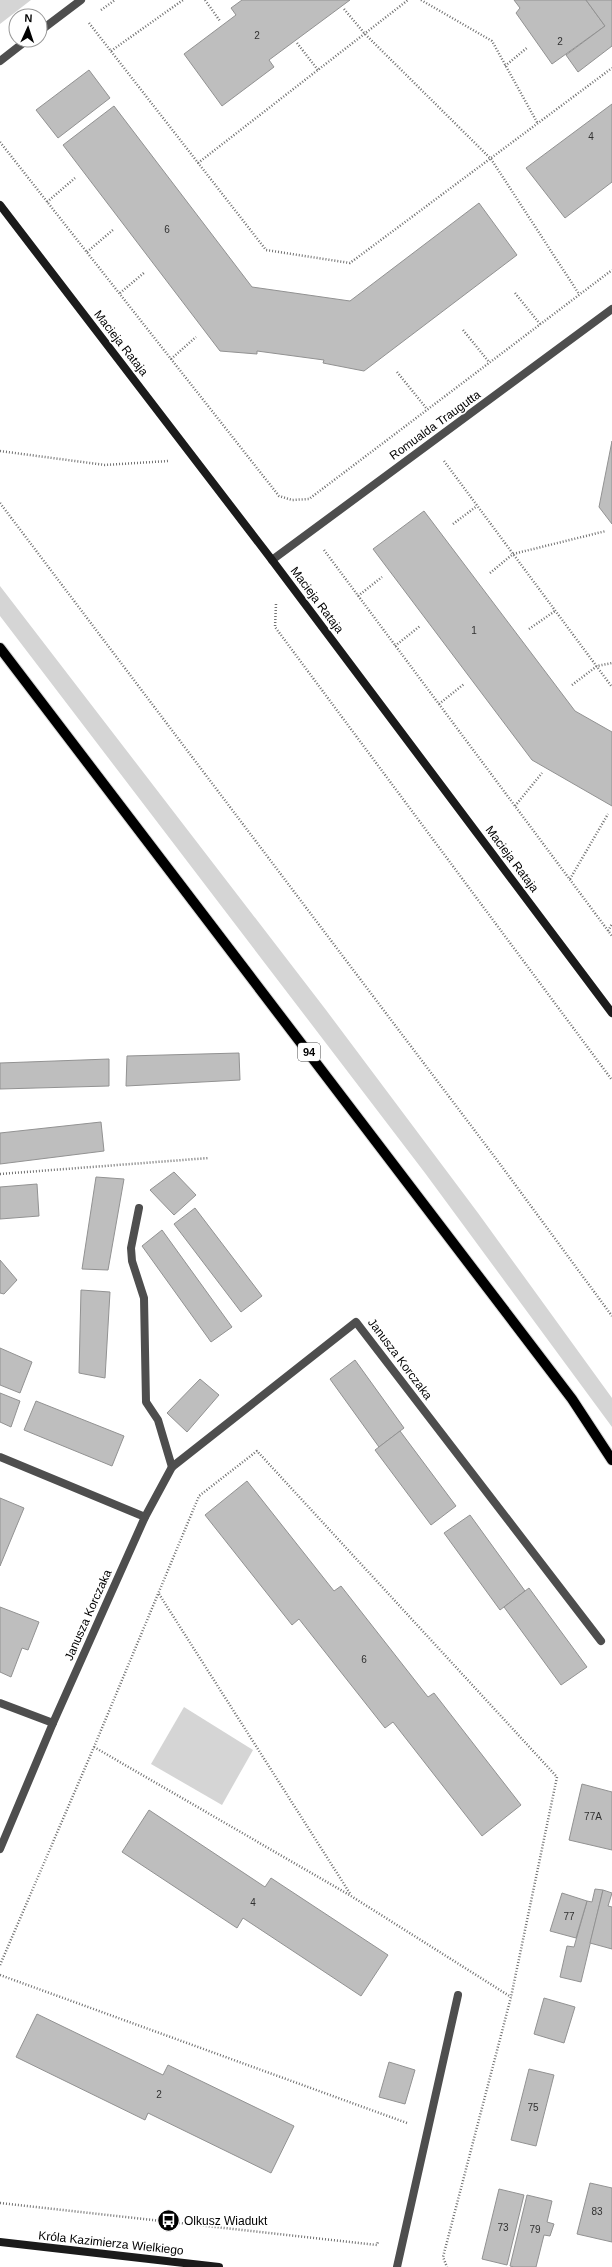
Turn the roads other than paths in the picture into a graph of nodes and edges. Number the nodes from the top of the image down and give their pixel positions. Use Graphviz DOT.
graph roads {
  1 [pos="81,0"];
  2 [pos="48,25"];
  3 [pos="17,48"];
  4 [pos="0,61"];
  5 [pos="0,206"];
  6 [pos="612,309"];
  7 [pos="272,560"];
  8 [pos="0,648"];
  9 [pos="612,1013"];
  10 [pos="139,1208"];
  11 [pos="0,1457"];
  12 [pos="612,1460"];
  13 [pos="172,1467"];
  14 [pos="146,1517"];
  15 [pos="601,1641"];
  16 [pos="0,1703"];
  17 [pos="53,1723"];
  18 [pos="0,1849"];
  19 [pos="458,1995"];
  20 [pos="0,2242"];
  21 [pos="219,2267"];
  22 [pos="397,2267"];
  1 -- 2 [label="street"];
  3 -- 4 [label="street"];
  5 -- 7 [label="street, Macieja Rataja"];
  6 -- 7 [label="street, Romualda Traugutta"];
  7 -- 9 [label="street, Macieja Rataja"];
  8 -- 12 [label="main road, 94"];
  10 -- 13 [label="street"];
  11 -- 14 [label="street"];
  13 -- 14 [label="street, Janusza Korczaka"];
  13 -- 15 [label="street, Janusza Korczaka"];
  14 -- 17 [label="street, Janusza Korczaka"];
  16 -- 17 [label="street"];
  17 -- 18 [label="street, Janusza Korczaka"];
  19 -- 22 [label="street"];
  20 -- 21 [label="street, Króla Kazimierza Wielkiego"];
}
